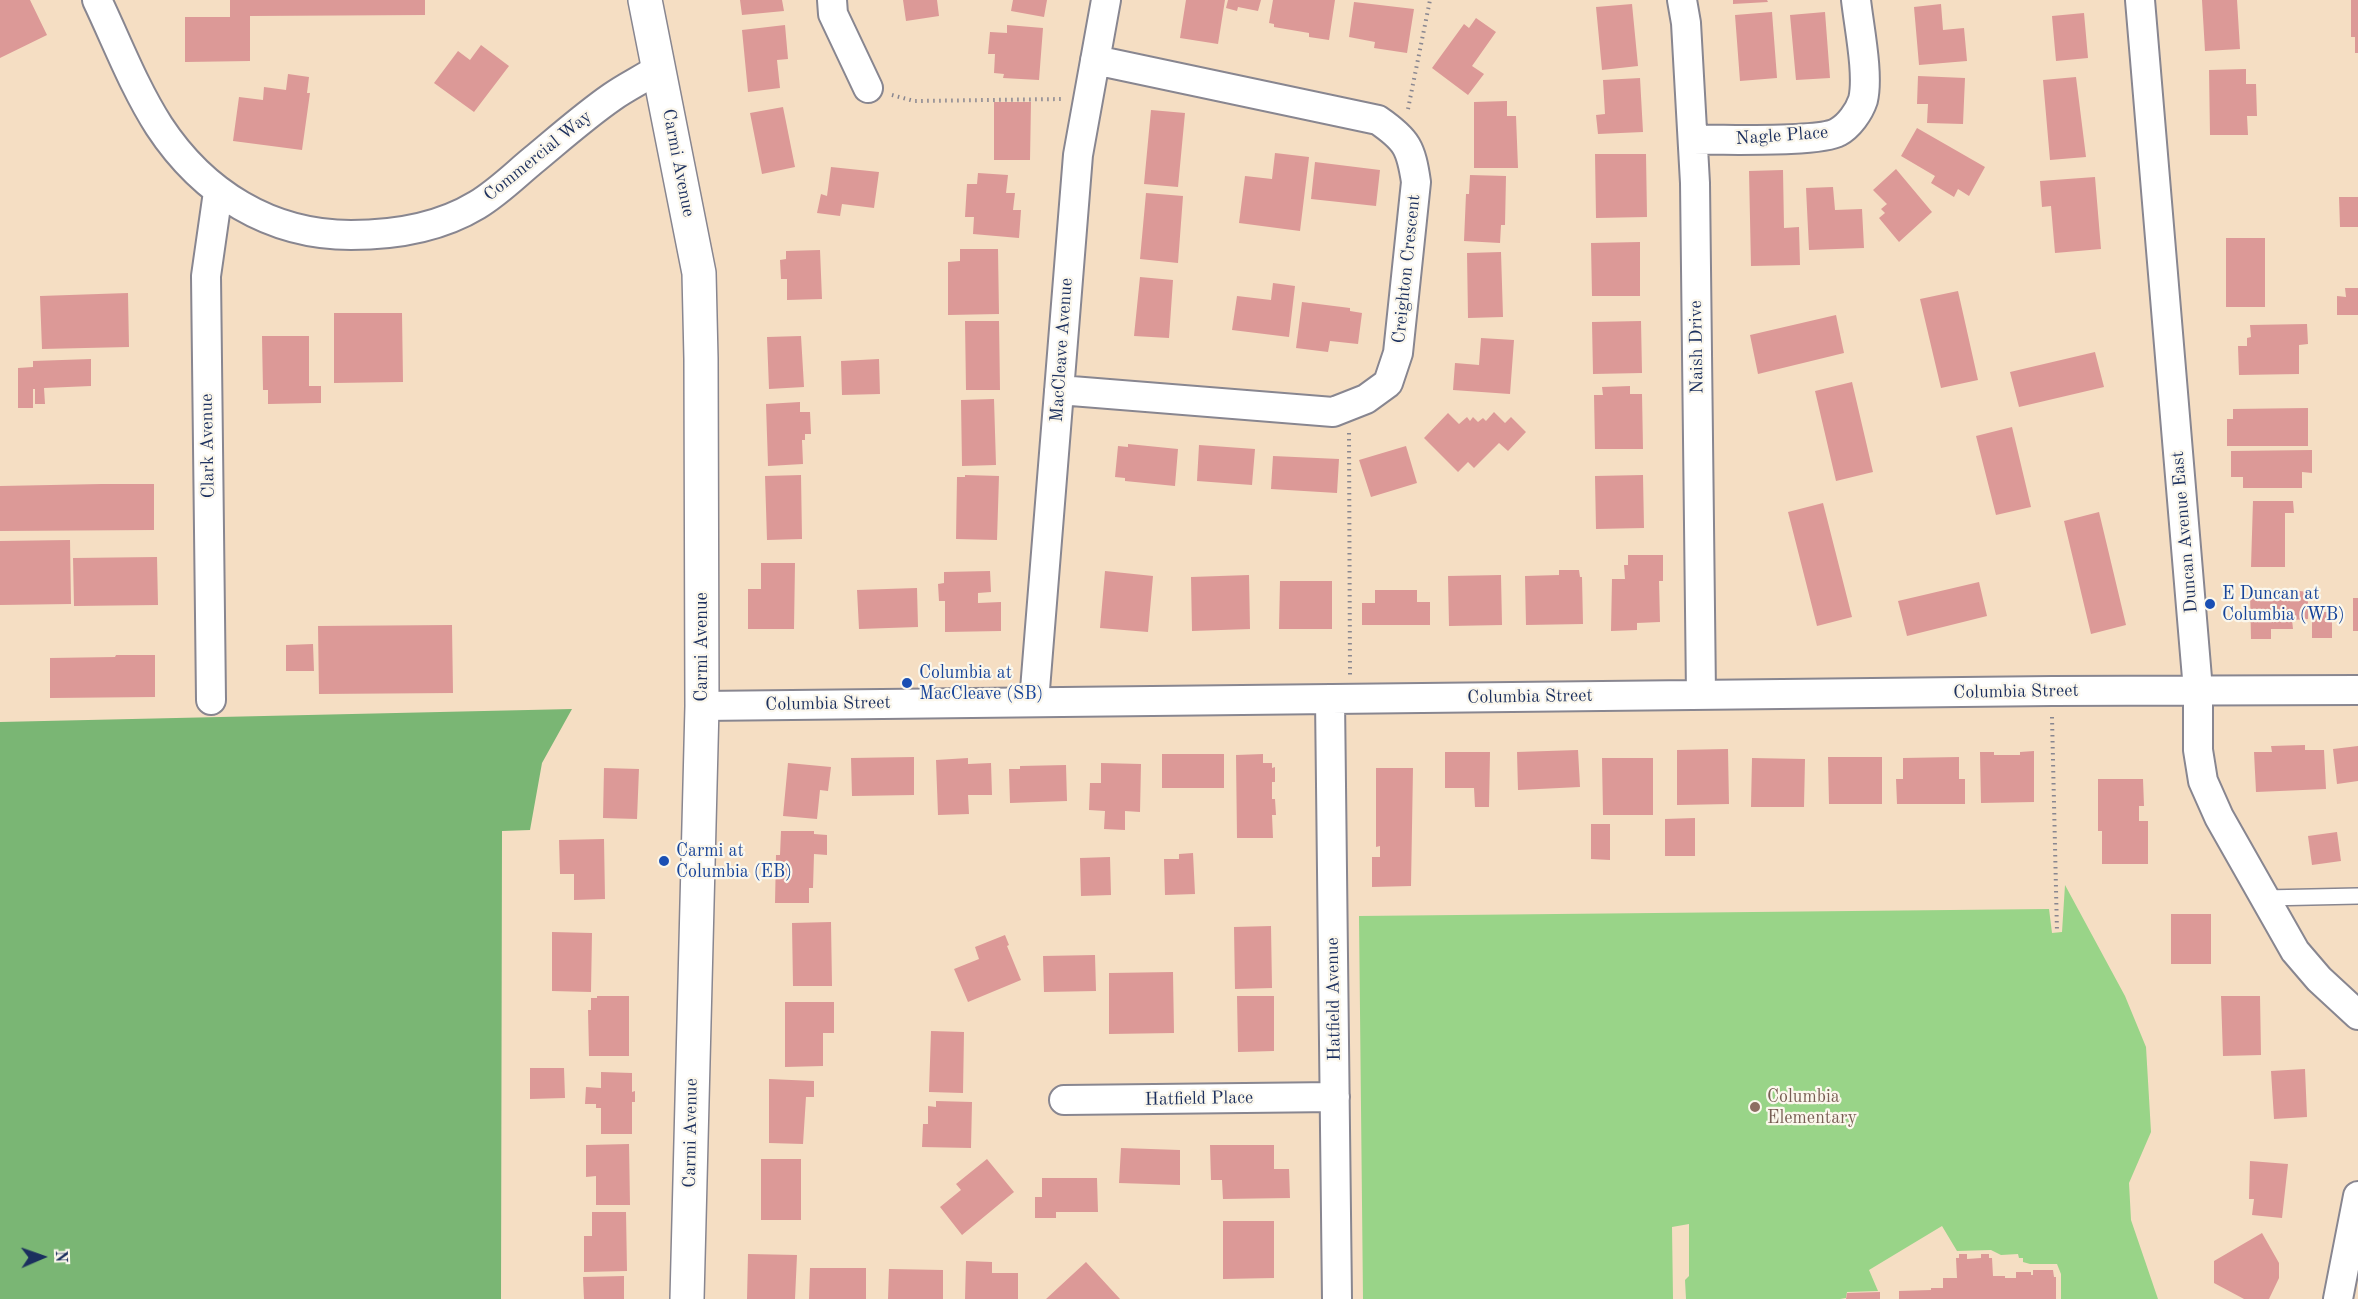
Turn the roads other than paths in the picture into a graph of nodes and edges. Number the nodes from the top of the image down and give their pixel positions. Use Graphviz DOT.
graph roads {
  1 [pos="97,0"];
  2 [pos="645,0"];
  3 [pos="832,0"];
  4 [pos="1106,0"];
  5 [pos="1682,0"];
  6 [pos="1856,0"];
  7 [pos="2140,0"];
  8 [pos="1095,60"];
  9 [pos="658,69"];
  10 [pos="868,88"];
  11 [pos="1693,140"];
  12 [pos="218,192"];
  13 [pos="1059,390"];
  14 [pos="2198,690"];
  15 [pos="2358,690"];
  16 [pos="1701,695"];
  17 [pos="1343,699"];
  18 [pos="211,700"];
  19 [pos="1034,702"];
  20 [pos="702,706"];
  21 [pos="2358,896"];
  22 [pos="2265,898"];
  23 [pos="2358,1015"];
  24 [pos="1335,1097"];
  25 [pos="1064,1100"];
  26 [pos="2358,1196"];
  27 [pos="2346,1290"];
  28 [pos="687,1299"];
  29 [pos="1337,1299"];
  1 -- 12 [label="street, Commercial Way"];
  2 -- 9 [label="street, Carmi Avenue"];
  3 -- 10 [label="street"];
  4 -- 8 [label="street, MacCleave Avenue"];
  5 -- 11 [label="street, Naish Drive"];
  6 -- 11 [label="street, Nagle Place"];
  7 -- 14 [label="street, Duncan Avenue East"];
  8 -- 13 [label="street, MacCleave Avenue"];
  8 -- 13 [label="street, Creighton Crescent"];
  9 -- 12 [label="street, Commercial Way"];
  9 -- 20 [label="street, Carmi Avenue"];
  11 -- 16 [label="street, Naish Drive"];
  12 -- 18 [label="street, Clark Avenue"];
  13 -- 19 [label="street, MacCleave Avenue"];
  14 -- 15 [label="street, Columbia Street"];
  14 -- 16 [label="street, Columbia Street"];
  14 -- 22 [label="street, Duncan Avenue East"];
  16 -- 17 [label="street, Columbia Street"];
  17 -- 19 [label="street, Columbia Street"];
  17 -- 24 [label="street, Hatfield Avenue"];
  19 -- 20 [label="street, Columbia Street"];
  20 -- 28 [label="street, Carmi Avenue"];
  21 -- 22 [label="lane"];
  22 -- 23 [label="street, Duncan Avenue East"];
  24 -- 25 [label="street, Hatfield Place"];
  24 -- 29 [label="street, Hatfield Avenue"];
  26 -- 27 [label="street"];
}
